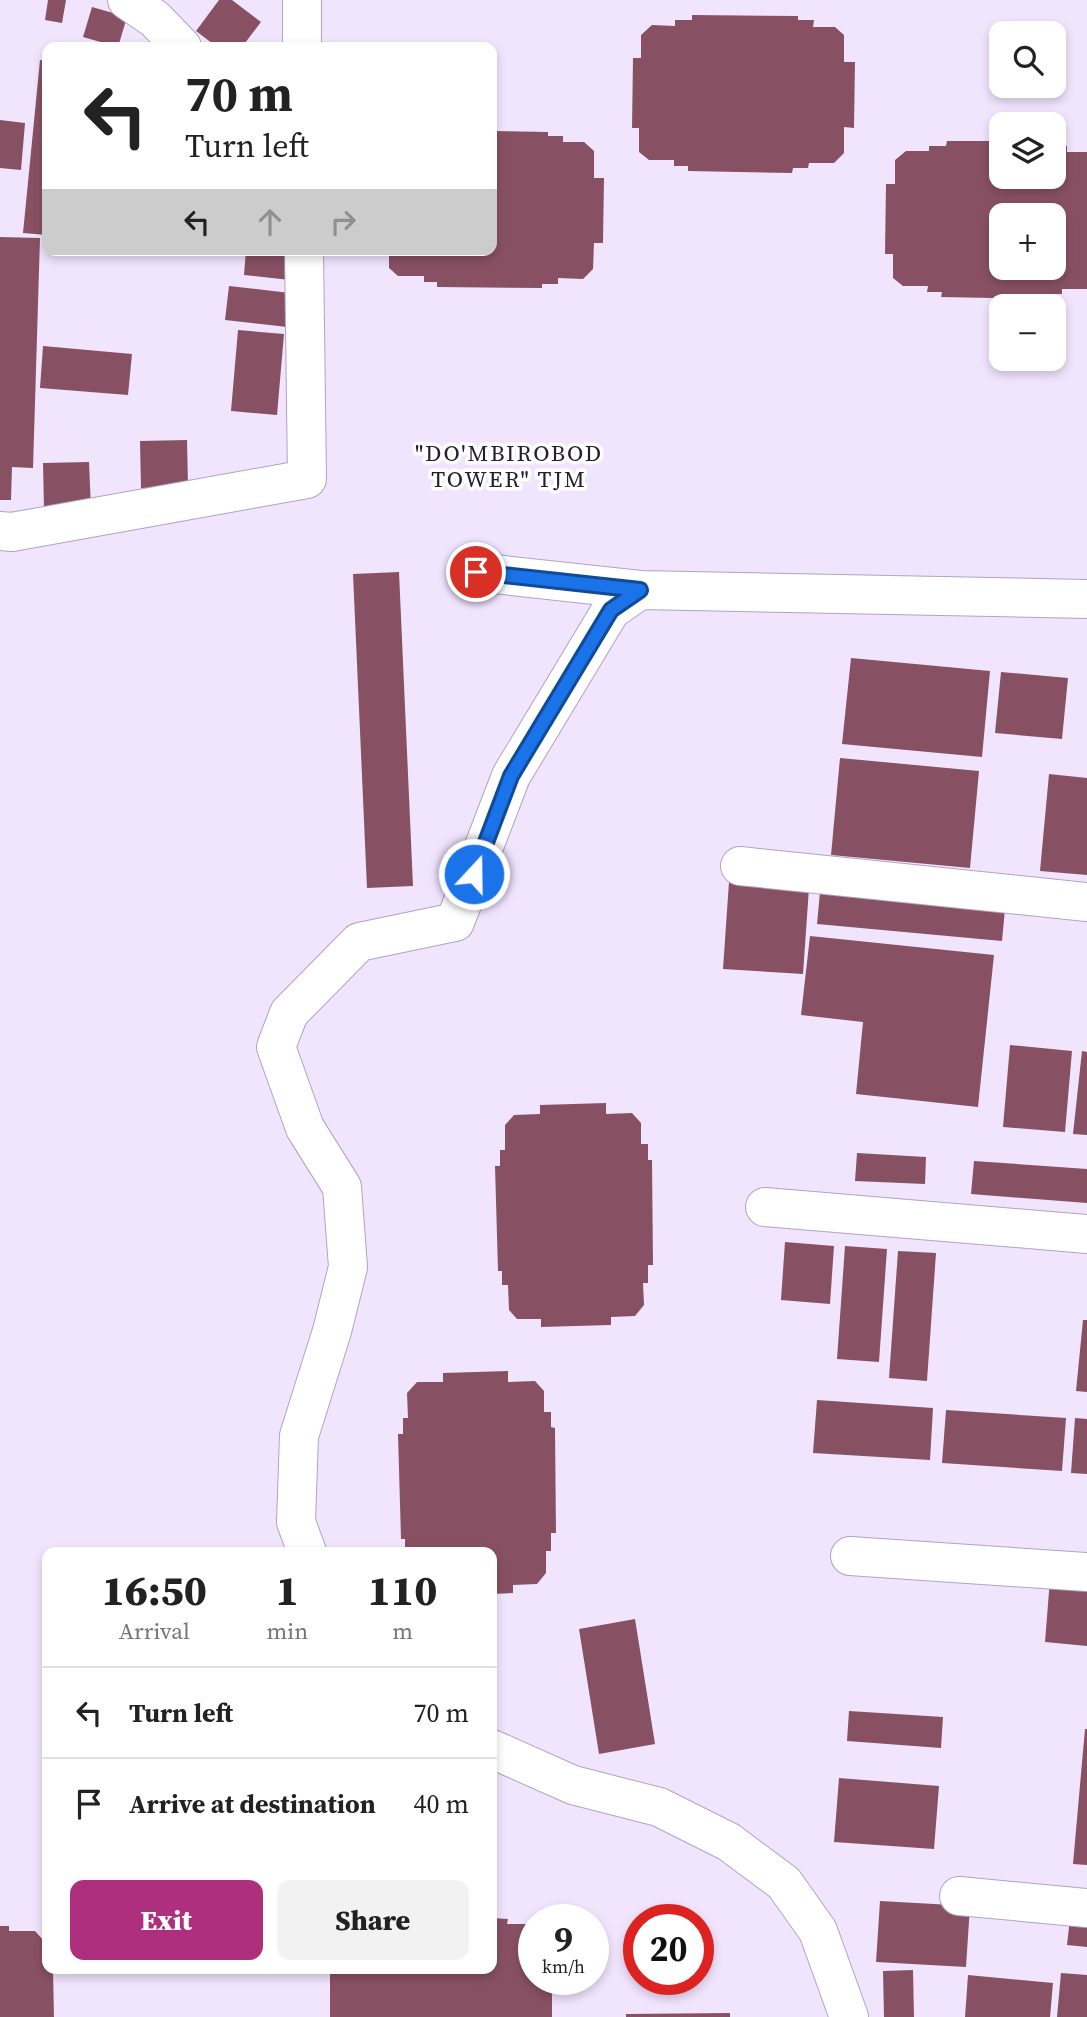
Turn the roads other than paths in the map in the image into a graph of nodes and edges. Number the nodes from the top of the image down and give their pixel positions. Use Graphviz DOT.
graph roads {
  1 [pos="127,0"];
  2 [pos="302,0"];
  3 [pos="177,42"];
  4 [pos="302,42"];
  5 [pos="304,256"];
  6 [pos="0,531"];
  7 [pos="476,572"];
  8 [pos="640,590"];
  9 [pos="1087,599"];
  10 [pos="740,866"];
  11 [pos="1087,902"];
  12 [pos="765,1207"];
  13 [pos="1087,1234"];
  14 [pos="305,1547"];
  15 [pos="850,1556"];
  16 [pos="1087,1572"];
  17 [pos="497,1751"];
  18 [pos="959,1896"];
  19 [pos="1087,1908"];
  20 [pos="849,2017"];
  1 -- 3 [label="lane"];
  2 -- 4 [label="lane"];
  5 -- 6 [label="lane"];
  7 -- 8 [label="lane"];
  8 -- 9 [label="lane"];
  8 -- 14 [label="lane"];
  10 -- 11 [label="lane"];
  12 -- 13 [label="lane"];
  15 -- 16 [label="lane"];
  17 -- 20 [label="lane"];
  18 -- 19 [label="lane"];
}
